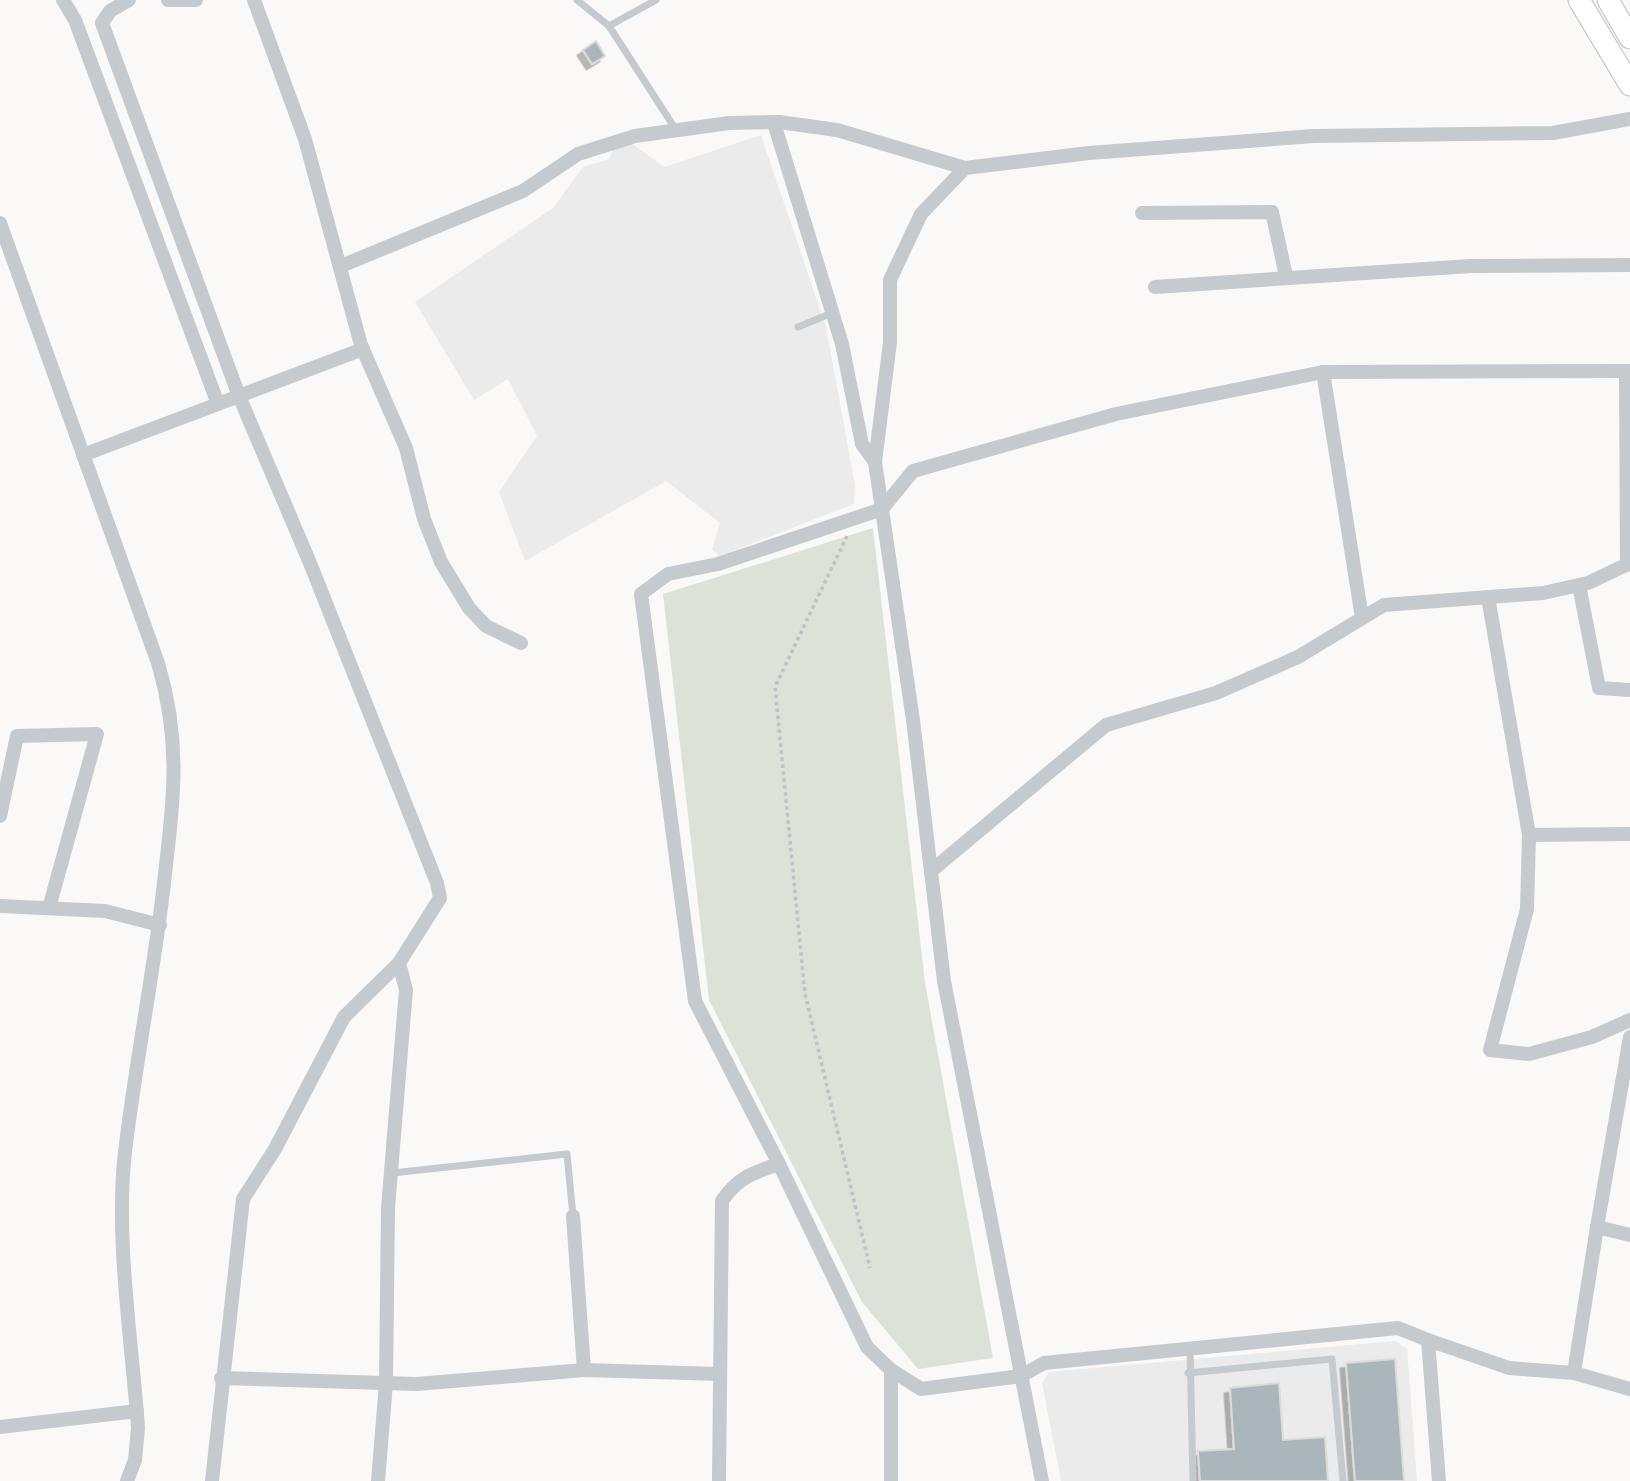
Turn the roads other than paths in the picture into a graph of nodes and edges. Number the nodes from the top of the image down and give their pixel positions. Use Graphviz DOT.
graph roads {
  1 [pos="63,0"];
  2 [pos="129,0"];
  3 [pos="167,0"];
  4 [pos="196,0"];
  5 [pos="254,0"];
  6 [pos="577,0"];
  7 [pos="656,0"];
  8 [pos="1579,0"];
  9 [pos="1608,0"];
  10 [pos="609,26"];
  11 [pos="1630,38"];
  12 [pos="1630,85"];
  13 [pos="1630,119"];
  14 [pos="774,122"];
  15 [pos="676,130"];
  16 [pos="965,168"];
  17 [pos="1142,214"];
  18 [pos="0,223"];
  19 [pos="1630,265"];
  20 [pos="341,266"];
  21 [pos="1286,276"];
  22 [pos="1155,287"];
  23 [pos="832,313"];
  24 [pos="799,327"];
  25 [pos="363,349"];
  26 [pos="1628,371"];
  27 [pos="1323,372"];
  28 [pos="239,397"];
  29 [pos="218,404"];
  30 [pos="83,455"];
  31 [pos="875,462"];
  32 [pos="882,509"];
  33 [pos="1629,564"];
  34 [pos="1579,585"];
  35 [pos="1488,597"];
  36 [pos="1362,618"];
  37 [pos="521,643"];
  38 [pos="1630,690"];
  39 [pos="0,816"];
  40 [pos="1630,834"];
  41 [pos="1529,835"];
  42 [pos="931,871"];
  43 [pos="0,906"];
  44 [pos="49,908"];
  45 [pos="160,925"];
  46 [pos="399,963"];
  47 [pos="1630,1020"];
  48 [pos="1630,1037"];
  49 [pos="779,1164"];
  50 [pos="391,1173"];
  51 [pos="573,1216"];
  52 [pos="1597,1227"];
  53 [pos="1630,1235"];
  54 [pos="1428,1340"];
  55 [pos="1190,1348"];
  56 [pos="584,1370"];
  57 [pos="891,1370"];
  58 [pos="1188,1373"];
  59 [pos="1574,1373"];
  60 [pos="720,1374"];
  61 [pos="1021,1376"];
  62 [pos="221,1378"];
  63 [pos="386,1383"];
  64 [pos="1630,1389"];
  65 [pos="137,1411"];
  66 [pos="0,1427"];
  67 [pos="127,1481"];
  68 [pos="212,1481"];
  69 [pos="378,1481"];
  70 [pos="719,1481"];
  71 [pos="891,1481"];
  72 [pos="1042,1481"];
  73 [pos="1193,1481"];
  74 [pos="1343,1481"];
  75 [pos="1439,1481"];
  1 -- 29 [label="street"];
  2 -- 28 [label="street"];
  3 -- 4 [label="street"];
  5 -- 20 [label="street"];
  6 -- 10 [label="lane"];
  7 -- 10 [label="lane"];
  8 -- 12 [label="street"];
  9 -- 11 [label="street"];
  10 -- 15 [label="lane"];
  13 -- 16 [label="street"];
  14 -- 15 [label="street"];
  14 -- 16 [label="street"];
  14 -- 23 [label="street"];
  15 -- 20 [label="street"];
  16 -- 31 [label="street"];
  17 -- 21 [label="street"];
  18 -- 30 [label="street"];
  19 -- 21 [label="street"];
  20 -- 25 [label="street"];
  21 -- 22 [label="street"];
  23 -- 24 [label="lane"];
  23 -- 31 [label="street"];
  25 -- 28 [label="street"];
  25 -- 37 [label="street"];
  26 -- 27 [label="street"];
  26 -- 33 [label="street"];
  27 -- 32 [label="street"];
  27 -- 36 [label="street"];
  28 -- 29 [label="street"];
  28 -- 46 [label="street"];
  29 -- 30 [label="street"];
  30 -- 45 [label="street"];
  31 -- 32 [label="street"];
  32 -- 42 [label="street"];
  32 -- 49 [label="street"];
  33 -- 34 [label="street"];
  34 -- 35 [label="street"];
  34 -- 38 [label="street"];
  35 -- 36 [label="street"];
  35 -- 41 [label="street"];
  36 -- 42 [label="street"];
  39 -- 44 [label="street"];
  40 -- 41 [label="street"];
  41 -- 47 [label="street"];
  42 -- 61 [label="street"];
  43 -- 44 [label="street"];
  44 -- 45 [label="street"];
  45 -- 65 [label="street"];
  46 -- 50 [label="street"];
  46 -- 62 [label="street"];
  48 -- 52 [label="street"];
  49 -- 57 [label="street"];
  49 -- 60 [label="street"];
  50 -- 51 [label="lane"];
  50 -- 63 [label="street"];
  51 -- 56 [label="street"];
  52 -- 53 [label="street"];
  52 -- 59 [label="street"];
  54 -- 55 [label="street"];
  54 -- 59 [label="street"];
  54 -- 75 [label="street"];
  55 -- 58 [label="lane"];
  55 -- 61 [label="street"];
  56 -- 60 [label="street"];
  56 -- 63 [label="street"];
  57 -- 61 [label="street"];
  57 -- 71 [label="street"];
  58 -- 73 [label="lane"];
  58 -- 74 [label="lane"];
  59 -- 64 [label="street"];
  60 -- 70 [label="street"];
  61 -- 72 [label="street"];
  62 -- 63 [label="street"];
  62 -- 68 [label="street"];
  63 -- 69 [label="street"];
  65 -- 66 [label="street"];
  65 -- 67 [label="street"];
}
